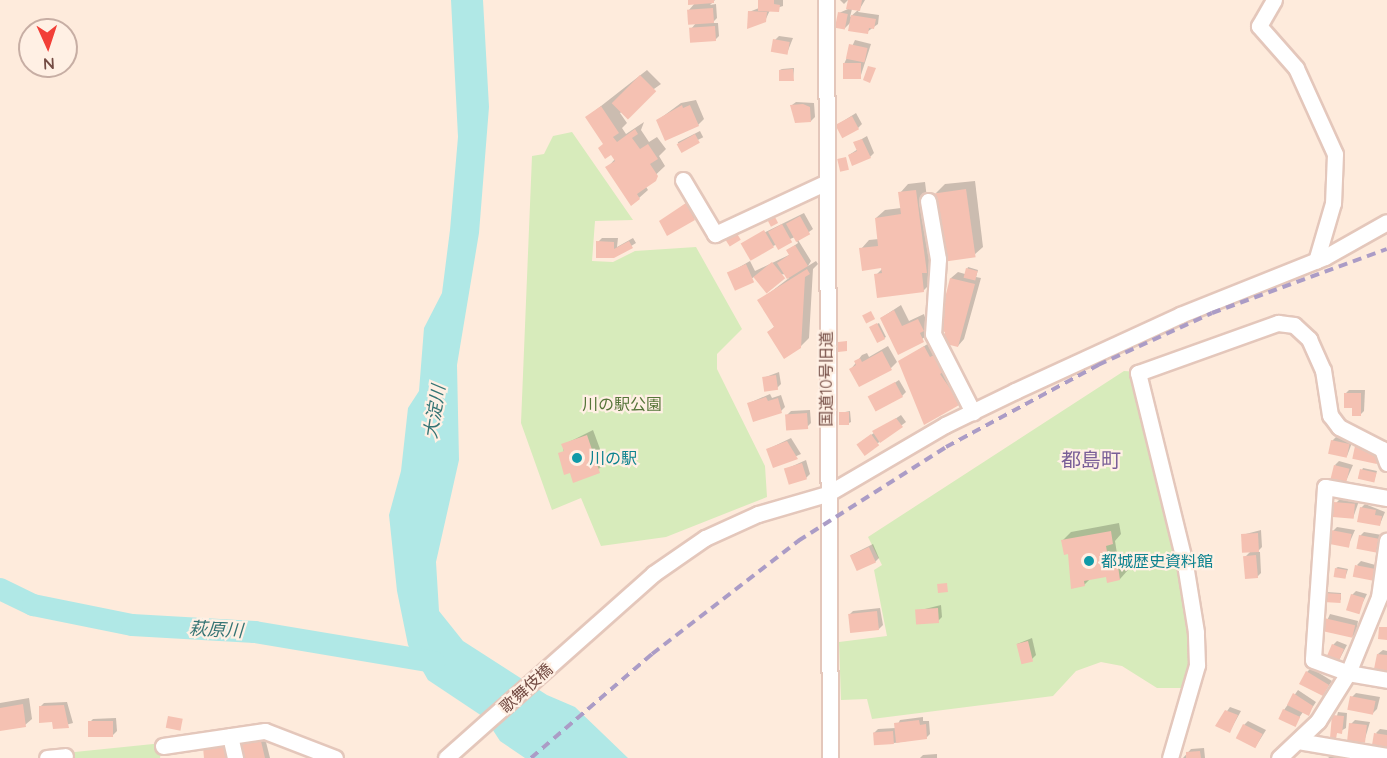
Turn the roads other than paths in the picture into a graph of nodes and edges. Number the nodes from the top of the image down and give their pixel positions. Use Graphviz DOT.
graph roads {
  1 [pos="826,0"];
  2 [pos="1274,0"];
  3 [pos="683,180"];
  4 [pos="825,183"];
  5 [pos="928,201"];
  6 [pos="1387,222"];
  7 [pos="1316,261"];
  8 [pos="973,412"];
  9 [pos="1387,463"];
  10 [pos="827,494"];
  11 [pos="1387,498"];
  12 [pos="1387,541"];
  13 [pos="1383,598"];
  14 [pos="1348,674"];
  15 [pos="1387,680"];
  16 [pos="230,736"];
  17 [pos="1299,741"];
  18 [pos="163,746"];
  19 [pos="1387,756"];
  20 [pos="235,758"];
  21 [pos="335,758"];
  22 [pos="446,758"];
  23 [pos="830,758"];
  24 [pos="1170,758"];
  25 [pos="1279,758"];
  1 -- 4 [label="street, 国道10号旧道"];
  2 -- 7 [label="street"];
  3 -- 4 [label="street"];
  4 -- 10 [label="street, 国道10号旧道"];
  5 -- 8 [label="street"];
  6 -- 7 [label="street, 歌舞伎橋"];
  7 -- 8 [label="street, 歌舞伎橋"];
  8 -- 10 [label="street, 歌舞伎橋"];
  9 -- 24 [label="street"];
  10 -- 22 [label="street, 歌舞伎橋"];
  10 -- 23 [label="street, 国道10号旧道"];
  11 -- 14 [label="street"];
  12 -- 13 [label="street"];
  13 -- 14 [label="street"];
  14 -- 15 [label="street"];
  14 -- 17 [label="street"];
  16 -- 18 [label="street"];
  16 -- 20 [label="street"];
  16 -- 21 [label="street"];
  17 -- 19 [label="street"];
  17 -- 25 [label="street"];
}
